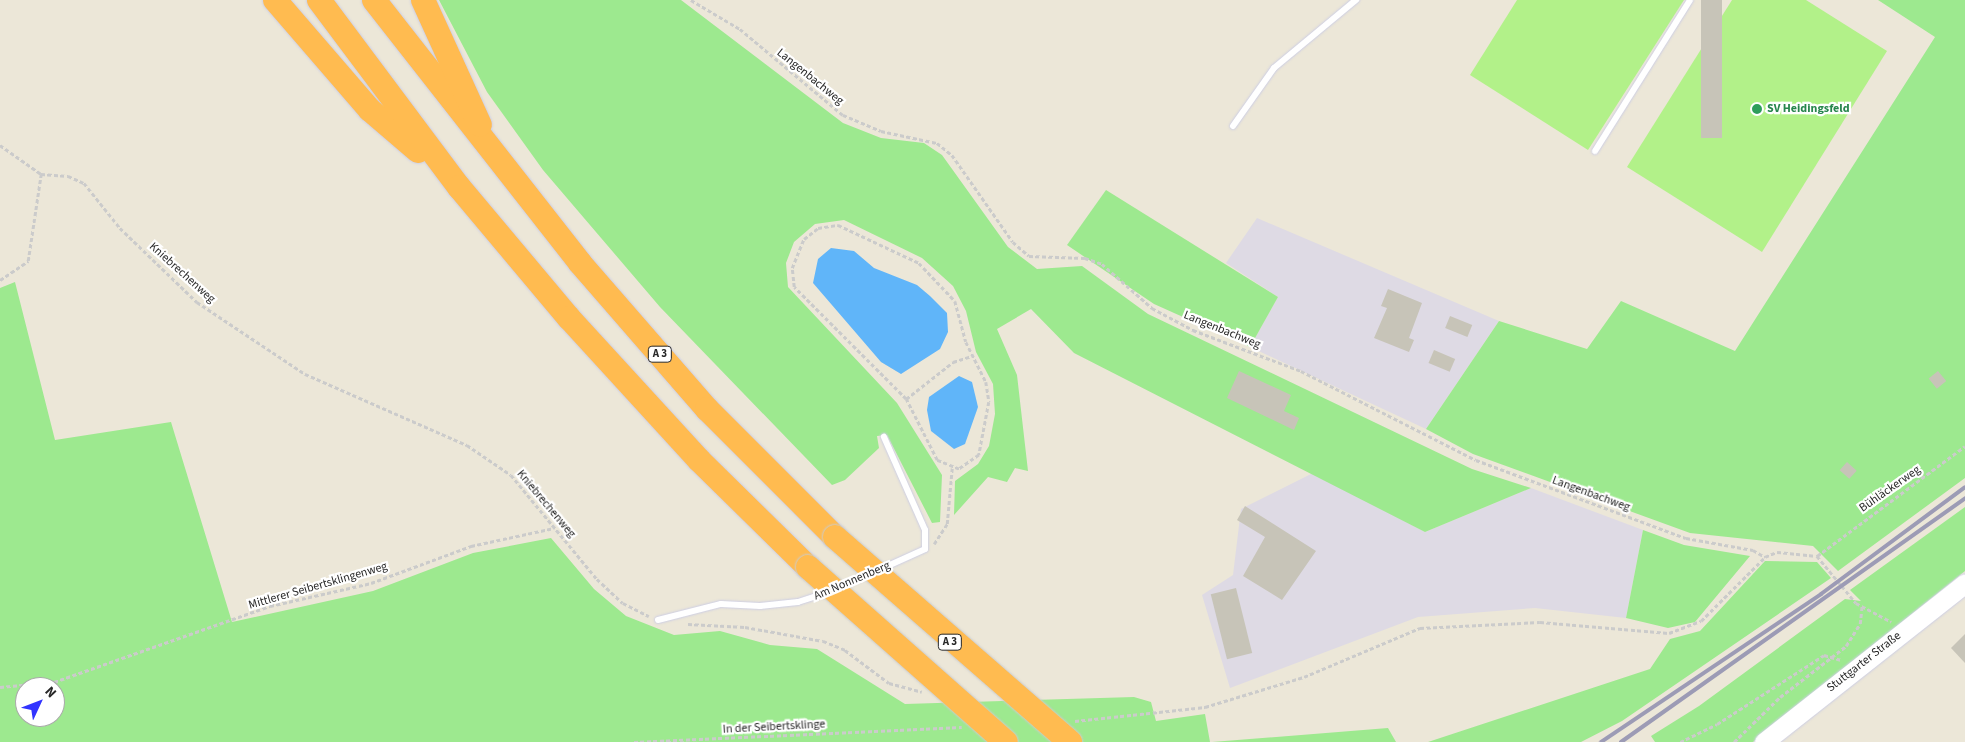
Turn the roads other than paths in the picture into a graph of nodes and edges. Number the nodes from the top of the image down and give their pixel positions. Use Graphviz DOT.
graph roads {
  1 [pos="275,0"];
  2 [pos="319,0"];
  3 [pos="374,0"];
  4 [pos="422,0"];
  5 [pos="1356,0"];
  6 [pos="1690,0"];
  7 [pos="1233,126"];
  8 [pos="1595,151"];
  9 [pos="496,161"];
  10 [pos="459,186"];
  11 [pos="884,437"];
  12 [pos="1965,583"];
  13 [pos="658,620"];
  14 [pos="1006,742"];
  15 [pos="1070,742"];
  16 [pos="1764,742"];
  1 -- 10 [label="highway"];
  2 -- 10 [label="highway"];
  3 -- 9 [label="highway, A 3"];
  4 -- 9 [label="highway"];
  5 -- 7 [label="lane"];
  6 -- 8 [label="lane"];
  9 -- 15 [label="highway, A 3, bridge"];
  10 -- 14 [label="highway, bridge"];
  11 -- 13 [label="lane, Am Nonnenberg"];
  12 -- 16 [label="main road, Stuttgarter Straße"];
}
